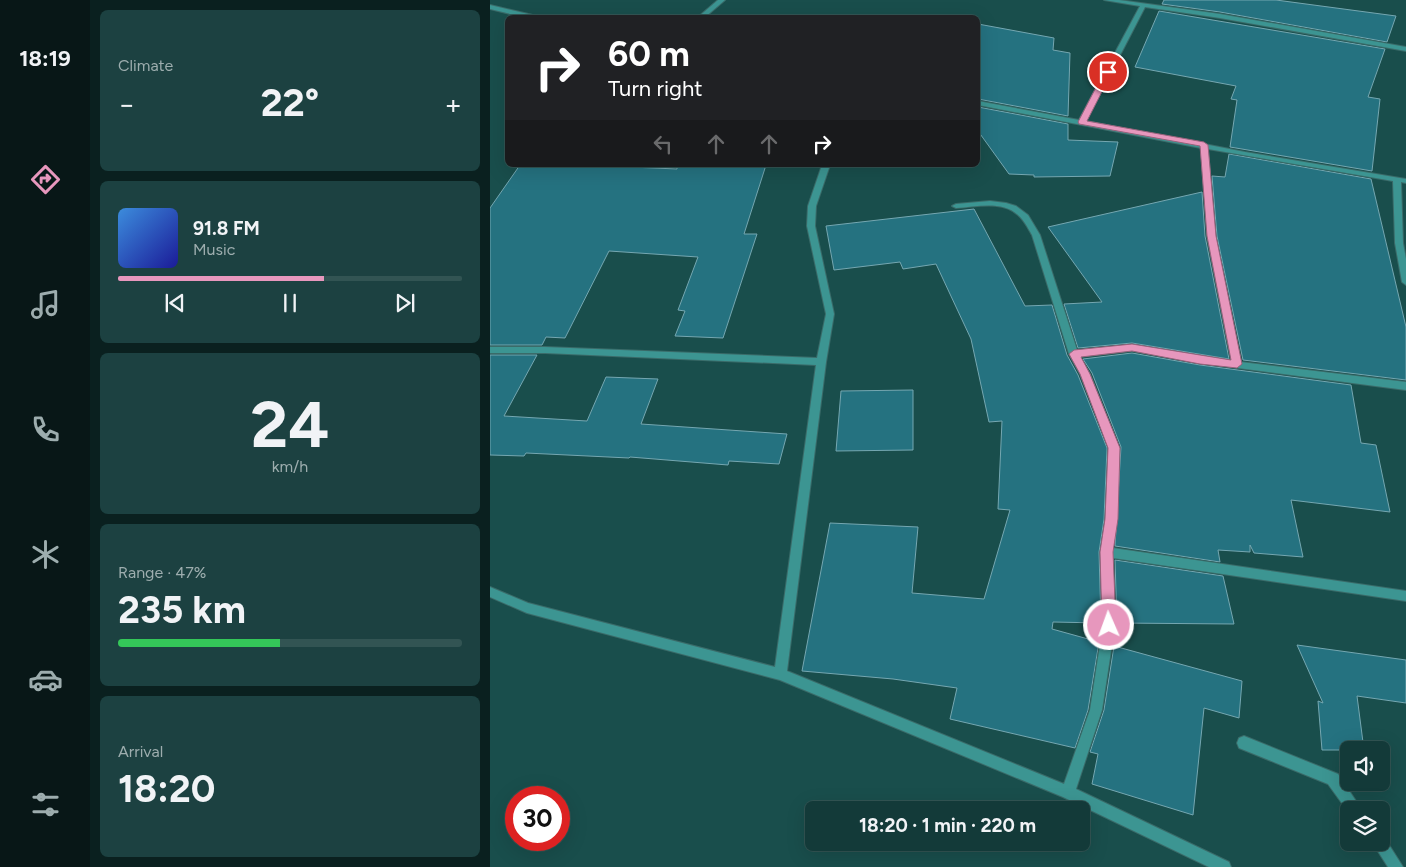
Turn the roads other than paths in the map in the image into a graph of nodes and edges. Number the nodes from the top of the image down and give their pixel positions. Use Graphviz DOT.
graph roads {
  1 [pos="722,0"];
  2 [pos="1107,0"];
  3 [pos="1143,6"];
  4 [pos="490,8"];
  5 [pos="523,15"];
  6 [pos="704,15"];
  7 [pos="1406,49"];
  8 [pos="980,104"];
  9 [pos="1082,122"];
  10 [pos="1204,145"];
  11 [pos="825,167"];
  12 [pos="1397,179"];
  13 [pos="1406,181"];
  14 [pos="956,206"];
  15 [pos="1406,282"];
  16 [pos="490,350"];
  17 [pos="1074,354"];
  18 [pos="821,362"];
  19 [pos="1237,364"];
  20 [pos="1406,386"];
  21 [pos="1106,552"];
  22 [pos="490,592"];
  23 [pos="1406,596"];
  24 [pos="780,674"];
  25 [pos="1244,743"];
  26 [pos="1068,792"];
  27 [pos="1348,801"];
  28 [pos="1385,851"];
  29 [pos="1224,867"];
  30 [pos="1396,867"];
  1 -- 6 [label="street"];
  2 -- 3 [label="street"];
  3 -- 7 [label="street"];
  3 -- 9 [label="street"];
  4 -- 5 [label="street"];
  8 -- 9 [label="street"];
  9 -- 10 [label="street"];
  10 -- 12 [label="street"];
  10 -- 19 [label="street"];
  11 -- 18 [label="street"];
  12 -- 13 [label="street"];
  12 -- 15 [label="street"];
  14 -- 17 [label="street"];
  16 -- 18 [label="street"];
  17 -- 19 [label="street"];
  17 -- 21 [label="street"];
  18 -- 24 [label="street"];
  19 -- 20 [label="street"];
  21 -- 23 [label="street"];
  21 -- 26 [label="street"];
  22 -- 24 [label="street"];
  24 -- 26 [label="street"];
  25 -- 27 [label="street"];
  26 -- 29 [label="street"];
  28 -- 30 [label="street"];
}
